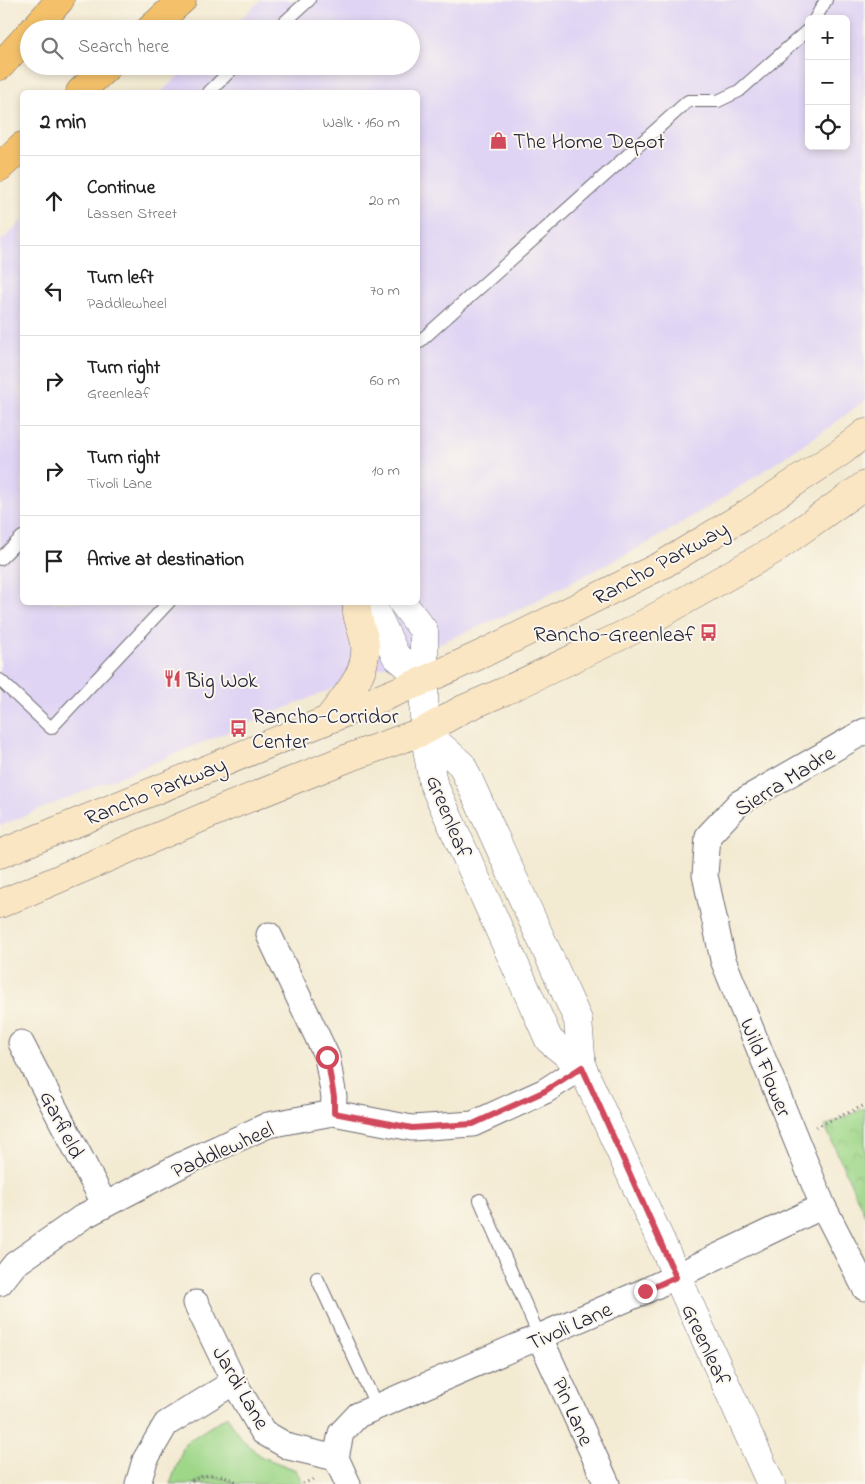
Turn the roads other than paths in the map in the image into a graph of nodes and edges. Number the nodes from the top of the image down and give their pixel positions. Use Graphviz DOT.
graph roads {
  1 [pos="60,0"];
  2 [pos="182,0"];
  3 [pos="309,0"];
  4 [pos="826,0"];
  5 [pos="817,15"];
  6 [pos="42,20"];
  7 [pos="160,20"];
  8 [pos="287,20"];
  9 [pos="805,32"];
  10 [pos="20,44"];
  11 [pos="0,66"];
  12 [pos="98,75"];
  13 [pos="226,75"];
  14 [pos="82,90"];
  15 [pos="211,90"];
  16 [pos="20,148"];
  17 [pos="0,167"];
  18 [pos="420,341"];
  19 [pos="865,433"];
  20 [pos="865,485"];
  21 [pos="20,539"];
  22 [pos="0,559"];
  23 [pos="166,605"];
  24 [pos="357,605"];
  25 [pos="370,605"];
  26 [pos="404,605"];
  27 [pos="0,680"];
  28 [pos="425,680"];
  29 [pos="329,718"];
  30 [pos="424,731"];
  31 [pos="865,731"];
  32 [pos="708,836"];
  33 [pos="0,854"];
  34 [pos="0,904"];
  35 [pos="269,935"];
  36 [pos="22,1042"];
  37 [pos="582,1067"];
  38 [pos="334,1113"];
  39 [pos="480,1200"];
  40 [pos="105,1204"];
  41 [pos="823,1206"];
  42 [pos="676,1277"];
  43 [pos="317,1278"];
  44 [pos="0,1283"];
  45 [pos="865,1288"];
  46 [pos="196,1303"];
  47 [pos="540,1338"];
  48 [pos="234,1382"];
  49 [pos="377,1406"];
  50 [pos="336,1458"];
  51 [pos="138,1484"];
  52 [pos="348,1484"];
  53 [pos="607,1484"];
  54 [pos="771,1484"];
  1 -- 6 [label="highway"];
  2 -- 7 [label="highway"];
  3 -- 8 [label="lane"];
  4 -- 5 [label="lane"];
  9 -- 18 [label="lane"];
  10 -- 11 [label="highway"];
  12 -- 14 [label="highway"];
  13 -- 15 [label="lane"];
  16 -- 17 [label="highway"];
  19 -- 28 [label="main road, Rancho Parkway"];
  20 -- 30 [label="main road, Rancho Parkway"];
  21 -- 22 [label="lane"];
  23 -- 27 [label="lane"];
  24 -- 29 [label="main road"];
  25 -- 28 [label="street"];
  26 -- 28 [label="street"];
  28 -- 29 [label="main road, Rancho Parkway"];
  28 -- 30 [label="street"];
  29 -- 33 [label="main road, Rancho Parkway"];
  30 -- 34 [label="main road, Rancho Parkway"];
  30 -- 37 [label="street, Greenleaf"];
  31 -- 32 [label="street, Sierra Madre"];
  32 -- 41 [label="street, Wild Flower"];
  35 -- 38 [label="street"];
  36 -- 40 [label="street, Garfield"];
  37 -- 38 [label="street, Paddlewheel"];
  37 -- 42 [label="street, Greenleaf"];
  38 -- 40 [label="street, Paddlewheel"];
  39 -- 47 [label="lane"];
  40 -- 44 [label="street, Paddlewheel"];
  41 -- 42 [label="street, Tivoli Lane"];
  41 -- 45 [label="street, Wild Flower"];
  42 -- 47 [label="street, Tivoli Lane"];
  42 -- 54 [label="street, Greenleaf"];
  43 -- 49 [label="lane"];
  46 -- 48 [label="street, Jardi Lane"];
  47 -- 49 [label="street, Tivoli Lane"];
  47 -- 53 [label="street, Pin Lane"];
  48 -- 50 [label="street, Jardi Lane"];
  48 -- 51 [label="street"];
  49 -- 50 [label="street, Tivoli Lane"];
  50 -- 52 [label="street"];
}
